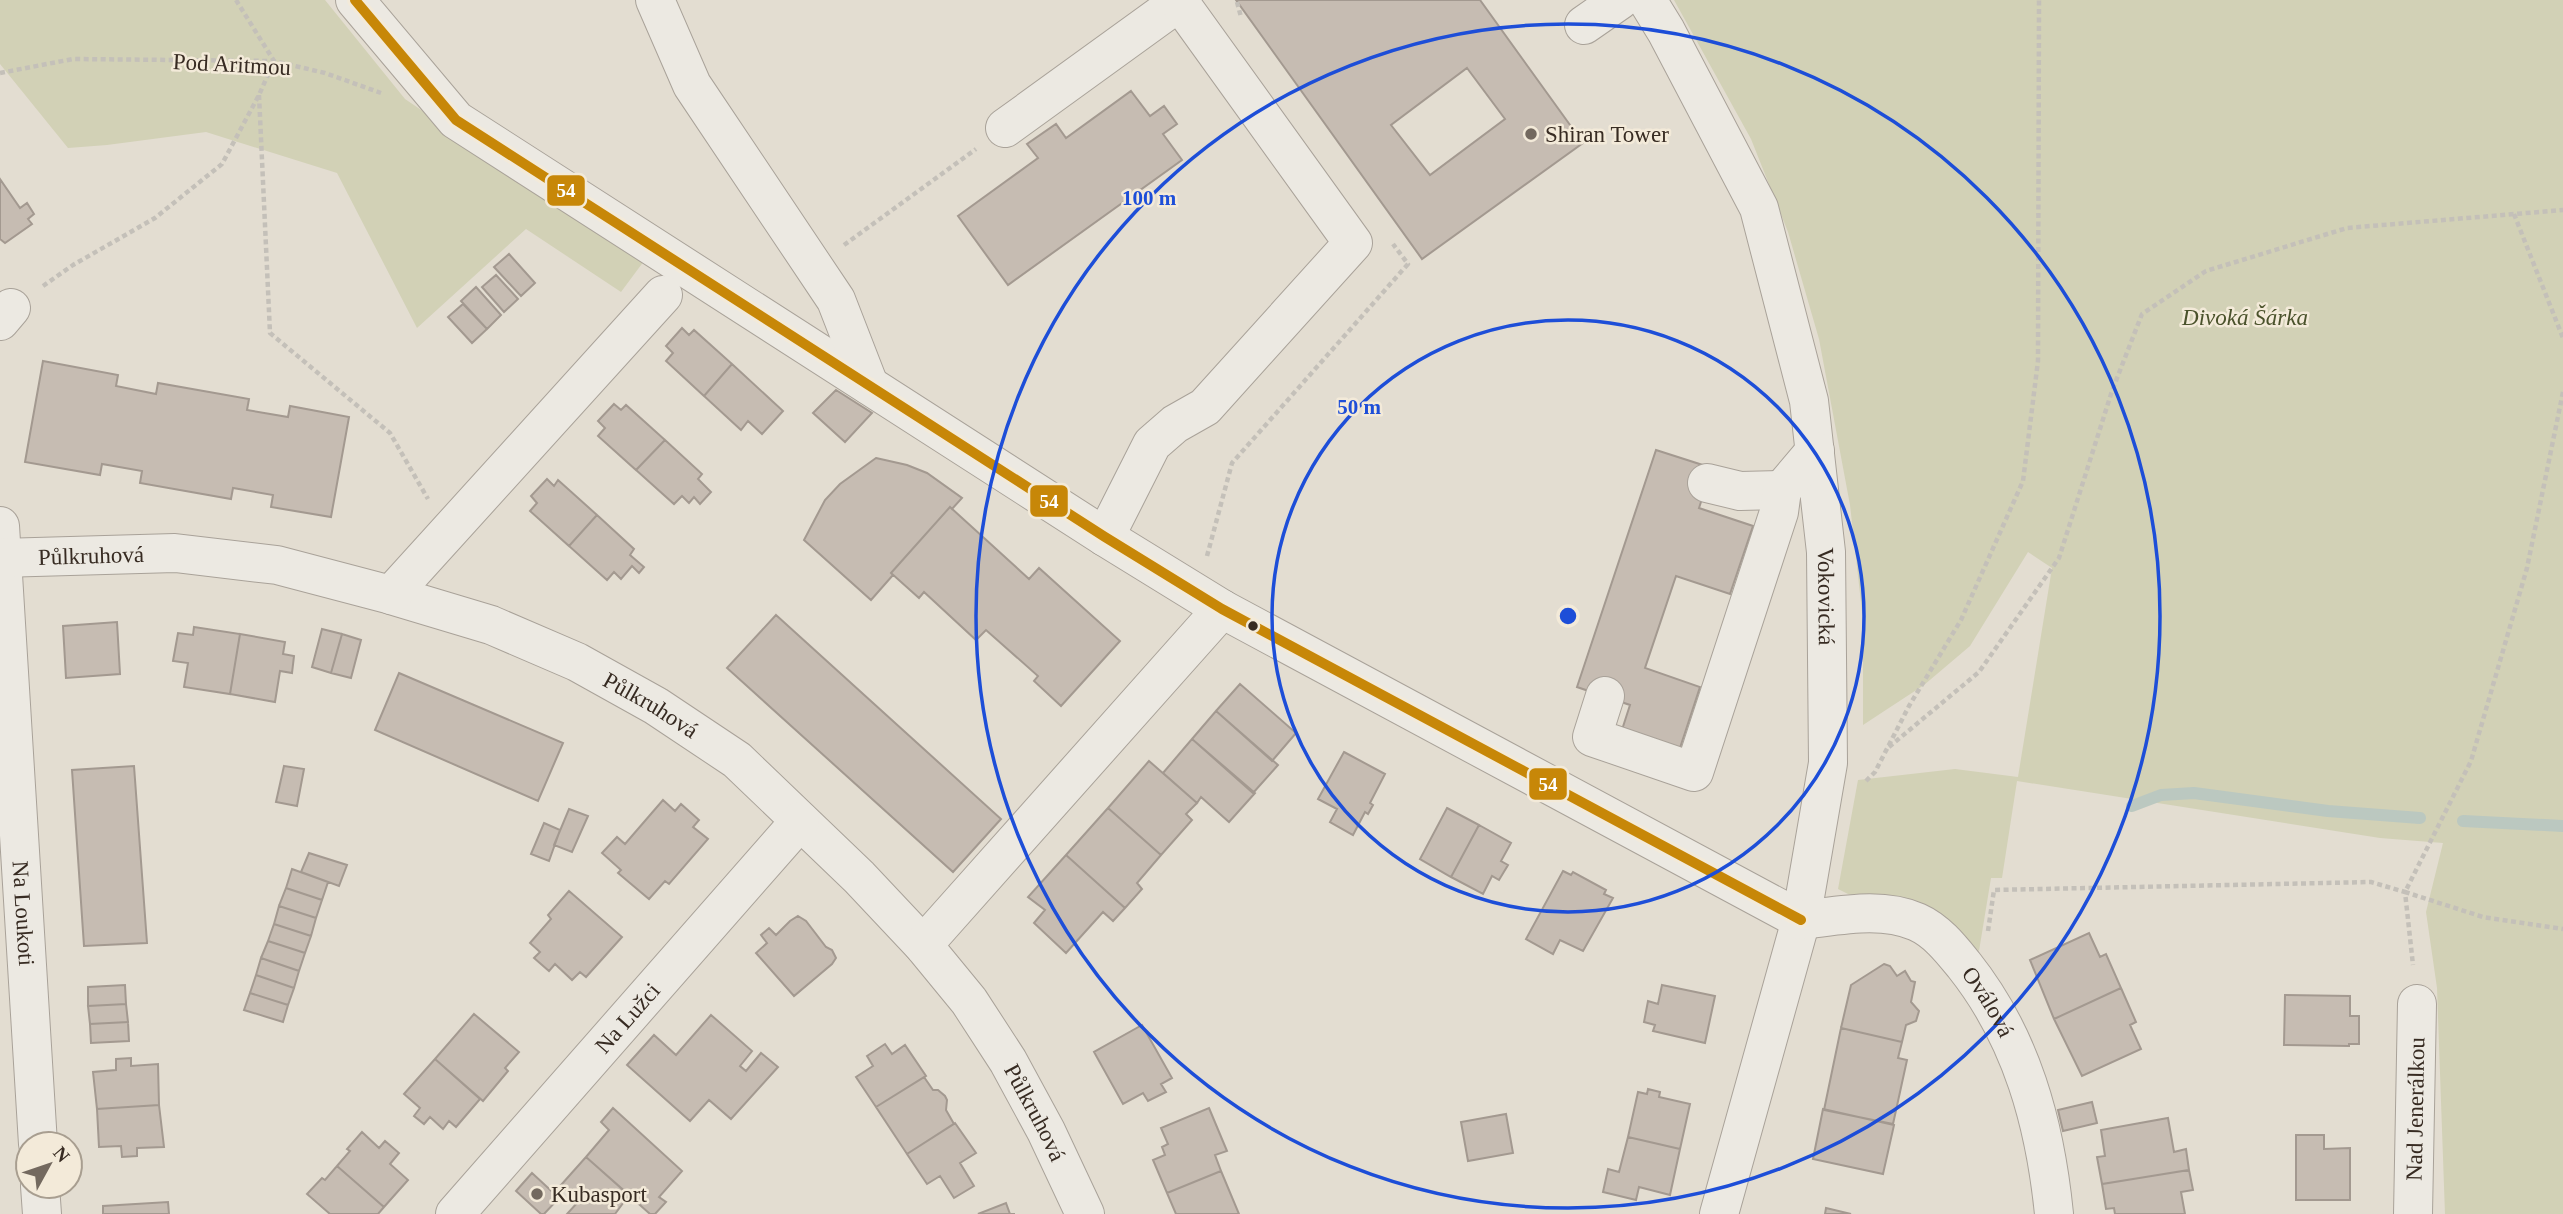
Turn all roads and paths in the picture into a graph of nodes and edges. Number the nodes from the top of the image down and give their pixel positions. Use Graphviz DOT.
graph roads {
  1 [pos="236,0"];
  2 [pos="355,0"];
  3 [pos="655,0"];
  4 [pos="1620,0"];
  5 [pos="1647,0"];
  6 [pos="2039,0"];
  7 [pos="1178,1"];
  8 [pos="1584,25"];
  9 [pos="274,61"];
  10 [pos="0,73"];
  11 [pos="259,95"];
  12 [pos="391,97"];
  13 [pos="1005,128"];
  14 [pos="2563,210"];
  15 [pos="2514,214"];
  16 [pos="814,266"];
  17 [pos="663,295"];
  18 [pos="5,314"];
  19 [pos="2563,338"];
  20 [pos="869,385"];
  21 [pos="2563,392"];
  22 [pos="1815,451"];
  23 [pos="1229,476"];
  24 [pos="1782,490"];
  25 [pos="1726,498"];
  26 [pos="447,533"];
  27 [pos="1105,537"];
  28 [pos="1,547"];
  29 [pos="1204,565"];
  30 [pos="391,595"];
  31 [pos="1222,609"];
  32 [pos="1605,696"];
  33 [pos="1889,747"];
  34 [pos="1866,782"];
  35 [pos="800,821"];
  36 [pos="1994,890"];
  37 [pos="2405,891"];
  38 [pos="1801,920"];
  39 [pos="2563,929"];
  40 [pos="923,945"];
  41 [pos="2417,1004"];
  42 [pos="37,1130"];
  43 [pos="455,1214"];
  44 [pos="1085,1214"];
  45 [pos="1719,1214"];
  46 [pos="2054,1214"];
  47 [pos="2413,1214"];
  1 -- 9 [label="path"];
  2 -- 20 [label="street"];
  3 -- 16 [label="street"];
  4 -- 8 [label="street"];
  5 -- 22 [label="street, Vokovická"];
  6 -- 33 [label="path"];
  7 -- 13 [label="street"];
  7 -- 27 [label="street"];
  9 -- 10 [label="path, Pod Aritmou"];
  9 -- 11 [label="path"];
  9 -- 12 [label="path, Pod Aritmou"];
  11 -- 18 [label="path"];
  11 -- 26 [label="path"];
  13 -- 16 [label="path"];
  14 -- 15 [label="path"];
  15 -- 19 [label="path"];
  15 -- 33 [label="path"];
  16 -- 20 [label="street"];
  17 -- 26 [label="street"];
  20 -- 27 [label="street"];
  21 -- 37 [label="path"];
  22 -- 24 [label="street"];
  22 -- 38 [label="street, Vokovická"];
  23 -- 29 [label="path"];
  24 -- 25 [label="street"];
  24 -- 32 [label="street"];
  26 -- 30 [label="street"];
  27 -- 31 [label="street"];
  28 -- 30 [label="street, Půlkruhová"];
  28 -- 42 [label="street, Na Loukoti"];
  30 -- 35 [label="street, Půlkruhová"];
  31 -- 38 [label="street"];
  31 -- 40 [label="street"];
  33 -- 34 [label="path"];
  35 -- 40 [label="street, Půlkruhová"];
  35 -- 43 [label="street, Na Lužci"];
  36 -- 37 [label="path"];
  37 -- 39 [label="path"];
  37 -- 41 [label="path"];
  38 -- 45 [label="street, Vokovická"];
  38 -- 46 [label="street, Oválová"];
  40 -- 44 [label="street, Půlkruhová"];
  41 -- 47 [label="street, Nad Jenerálkou"];
}
